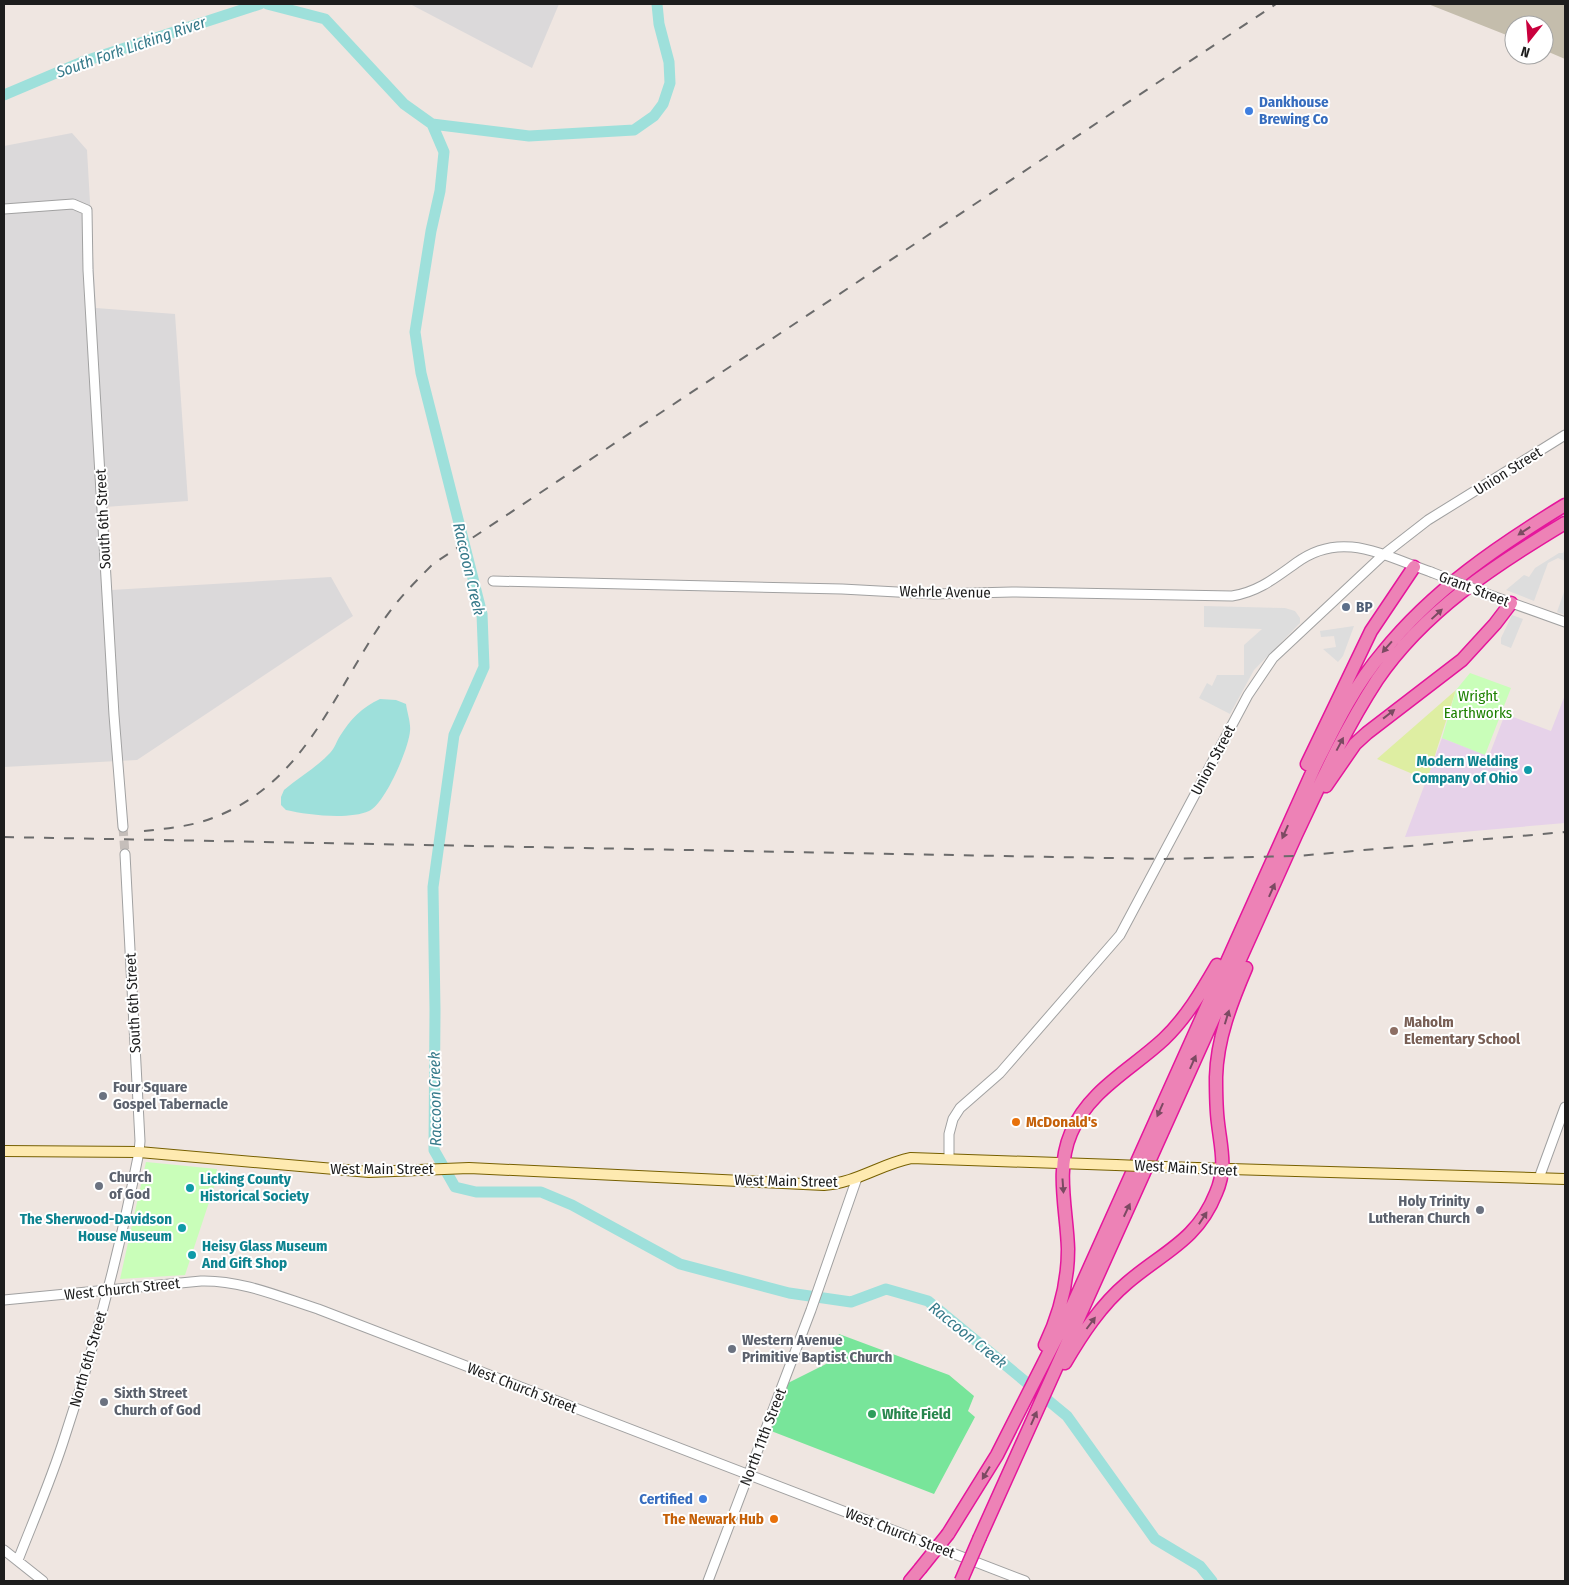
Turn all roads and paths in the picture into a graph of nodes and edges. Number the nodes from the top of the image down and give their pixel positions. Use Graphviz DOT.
graph roads {
  1 [pos="4,209"];
  2 [pos="1565,435"];
  3 [pos="1565,505"];
  4 [pos="1565,523"];
  5 [pos="1383,555"];
  6 [pos="1414,566"];
  7 [pos="494,581"];
  8 [pos="1511,603"];
  9 [pos="1565,622"];
  10 [pos="1305,788"];
  11 [pos="123,827"];
  12 [pos="1296,835"];
  13 [pos="125,854"];
  14 [pos="1252,934"];
  15 [pos="1237,938"];
  16 [pos="1565,1107"];
  17 [pos="4,1151"];
  18 [pos="139,1152"];
  19 [pos="949,1158"];
  20 [pos="1062,1163"];
  21 [pos="1224,1170"];
  22 [pos="857,1178"];
  23 [pos="1539,1178"];
  24 [pos="1565,1179"];
  25 [pos="108,1289"];
  26 [pos="4,1300"];
  27 [pos="1047,1371"];
  28 [pos="749,1475"];
  29 [pos="4,1550"];
  30 [pos="18,1560"];
  31 [pos="922,1574"];
  32 [pos="43,1581"];
  33 [pos="708,1581"];
  34 [pos="910,1581"];
  35 [pos="961,1581"];
  36 [pos="1025,1581"];
  1 -- 11 [label="street, South 6th Street"];
  2 -- 5 [label="street, Union Street"];
  3 -- 10 [label="highway, one-way"];
  12 -- 4 [label="highway, one-way"];
  5 -- 6 [label="street, Grant Street"];
  5 -- 7 [label="street, Wehrle Avenue"];
  5 -- 19 [label="street, Union Street"];
  6 -- 8 [label="street, Grant Street, bridge"];
  6 -- 10 [label="highway"];
  8 -- 9 [label="street, Grant Street"];
  12 -- 8 [label="highway, one-way"];
  10 -- 15 [label="highway, one-way"];
  14 -- 12 [label="highway, one-way"];
  13 -- 18 [label="street, South 6th Street"];
  21 -- 14 [label="highway, one-way"];
  27 -- 14 [label="highway, one-way"];
  15 -- 20 [label="highway"];
  15 -- 27 [label="highway, one-way"];
  16 -- 23 [label="street"];
  17 -- 18 [label="main road, West Main Street"];
  18 -- 22 [label="main road, West Main Street"];
  18 -- 25 [label="street, North 6th Street"];
  19 -- 20 [label="main road, West Main Street"];
  19 -- 22 [label="main road, West Main Street"];
  20 -- 21 [label="main road, West Main Street, bridge"];
  20 -- 27 [label="highway, one-way"];
  21 -- 23 [label="main road, West Main Street"];
  27 -- 21 [label="highway, one-way"];
  22 -- 28 [label="street, North 11th Street"];
  23 -- 24 [label="main road, West Main Street"];
  25 -- 26 [label="street, West Church Street"];
  25 -- 28 [label="street, West Church Street"];
  25 -- 30 [label="street, North 6th Street"];
  27 -- 31 [label="highway, one-way, bridge"];
  35 -- 27 [label="highway, one-way, bridge"];
  28 -- 33 [label="street, North 11th Street"];
  28 -- 36 [label="street, West Church Street"];
  29 -- 30 [label="street"];
  30 -- 32 [label="street"];
  31 -- 34 [label="highway"];
}
